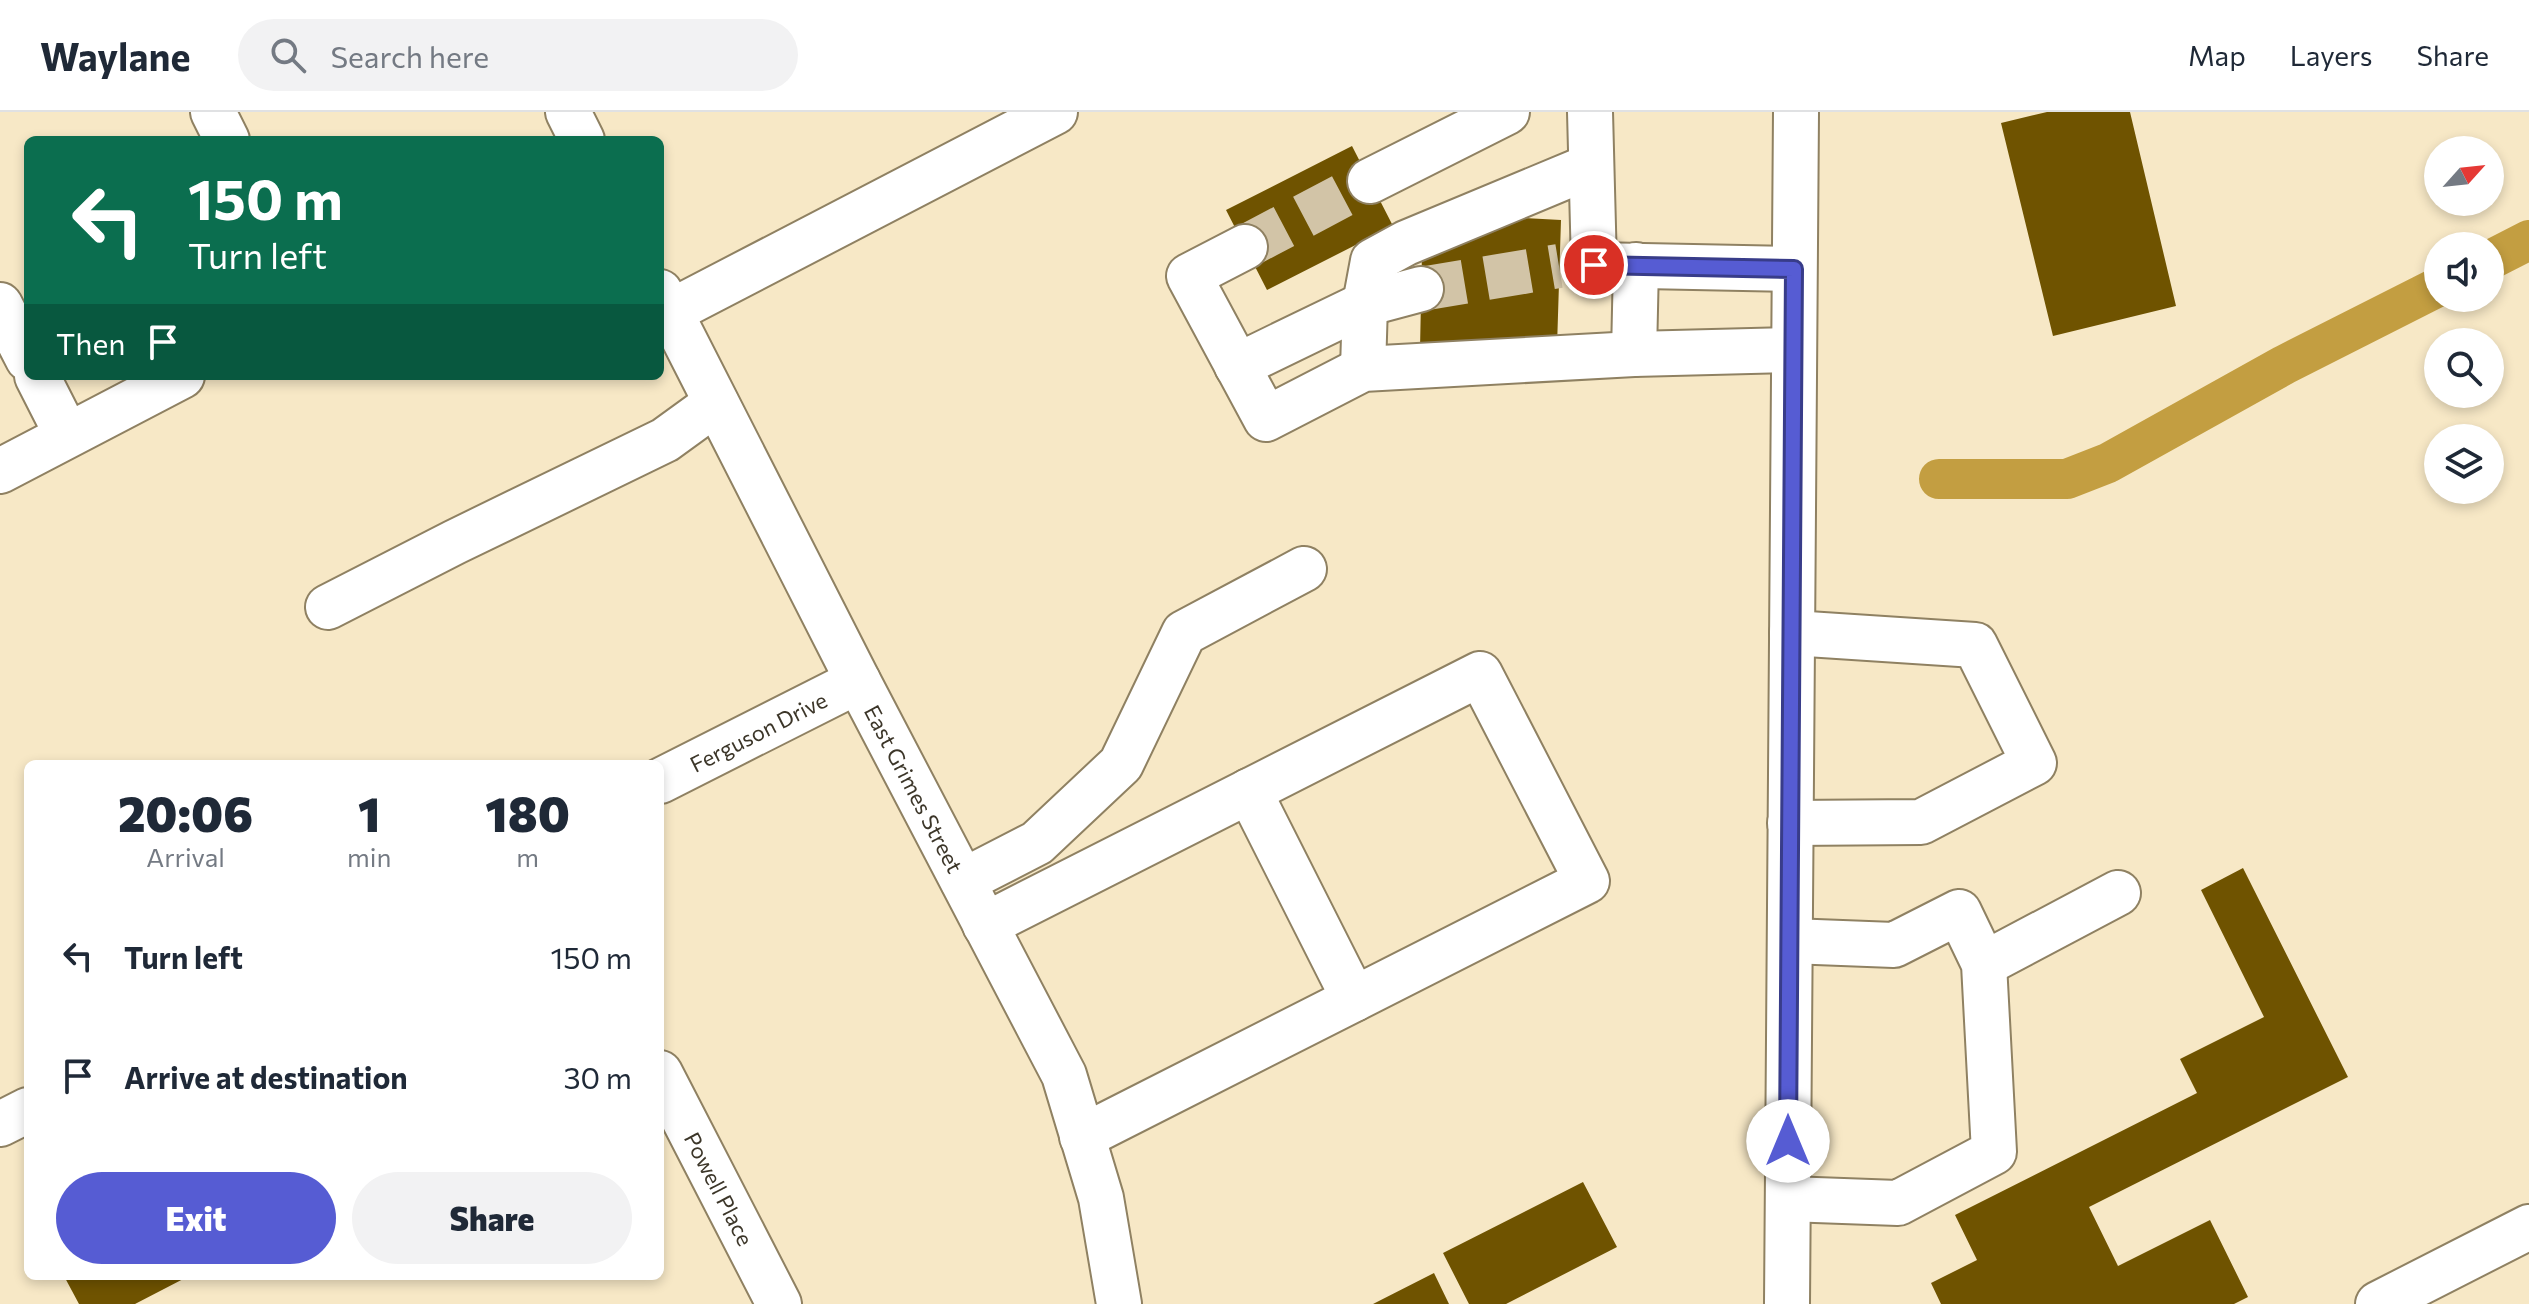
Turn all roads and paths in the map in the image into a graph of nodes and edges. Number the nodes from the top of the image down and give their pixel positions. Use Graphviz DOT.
graph roads {
  1 [pos="213,112"];
  2 [pos="568,112"];
  3 [pos="1055,112"];
  4 [pos="1507,112"];
  5 [pos="1590,112"];
  6 [pos="1796,112"];
  7 [pos="225,136"];
  8 [pos="580,136"];
  9 [pos="1591,166"];
  10 [pos="1370,181"];
  11 [pos="1245,247"];
  12 [pos="1596,265"];
  13 [pos="1794,269"];
  14 [pos="1421,289"];
  15 [pos="665,302"];
  16 [pos="1365,304"];
  17 [pos="0,305"];
  18 [pos="1794,350"];
  19 [pos="24,351"];
  20 [pos="1634,354"];
  21 [pos="1237,366"];
  22 [pos="1363,369"];
  23 [pos="39,380"];
  24 [pos="174,380"];
  25 [pos="716,403"];
  26 [pos="67,435"];
  27 [pos="0,471"];
  28 [pos="1304,569"];
  29 [pos="328,607"];
  30 [pos="1792,633"];
  31 [pos="858,681"];
  32 [pos="664,779"];
  33 [pos="1249,791"];
  34 [pos="1790,823"];
  35 [pos="963,881"];
  36 [pos="2118,893"];
  37 [pos="985,925"];
  38 [pos="1790,941"];
  39 [pos="1984,964"];
  40 [pos="1354,999"];
  41 [pos="664,1081"];
  42 [pos="24,1112"];
  43 [pos="0,1124"];
  44 [pos="1082,1137"];
  45 [pos="1788,1199"];
  46 [pos="2529,1227"];
  47 [pos="779,1304"];
  48 [pos="1119,1304"];
  49 [pos="1787,1304"];
  50 [pos="2378,1304"];
  1 -- 7 [label="street"];
  2 -- 8 [label="street"];
  3 -- 15 [label="street"];
  4 -- 10 [label="street"];
  5 -- 9 [label="street"];
  6 -- 13 [label="street"];
  9 -- 12 [label="street"];
  9 -- 16 [label="street"];
  11 -- 21 [label="street"];
  12 -- 13 [label="street"];
  12 -- 20 [label="street"];
  13 -- 18 [label="street"];
  14 -- 16 [label="street"];
  15 -- 25 [label="street, East Grimes Street"];
  16 -- 21 [label="street"];
  16 -- 22 [label="street"];
  17 -- 19 [label="street"];
  18 -- 20 [label="street"];
  18 -- 30 [label="street"];
  20 -- 22 [label="street"];
  21 -- 22 [label="street"];
  23 -- 26 [label="street"];
  24 -- 26 [label="street"];
  25 -- 29 [label="street"];
  25 -- 31 [label="street, East Grimes Street"];
  26 -- 27 [label="street"];
  28 -- 35 [label="street"];
  30 -- 34 [label="street"];
  30 -- 34 [label="street"];
  31 -- 32 [label="street, Ferguson Drive"];
  31 -- 35 [label="street, East Grimes Street"];
  33 -- 37 [label="street"];
  33 -- 40 [label="street"];
  33 -- 40 [label="street"];
  34 -- 38 [label="street"];
  35 -- 37 [label="street, East Grimes Street"];
  36 -- 39 [label="street"];
  37 -- 44 [label="street, East Grimes Street"];
  38 -- 39 [label="street"];
  38 -- 45 [label="street"];
  39 -- 45 [label="street"];
  40 -- 44 [label="street"];
  41 -- 47 [label="street, Powell Place"];
  42 -- 43 [label="street"];
  44 -- 48 [label="street, East Grimes Street"];
  45 -- 49 [label="street"];
  46 -- 50 [label="street"];
}
